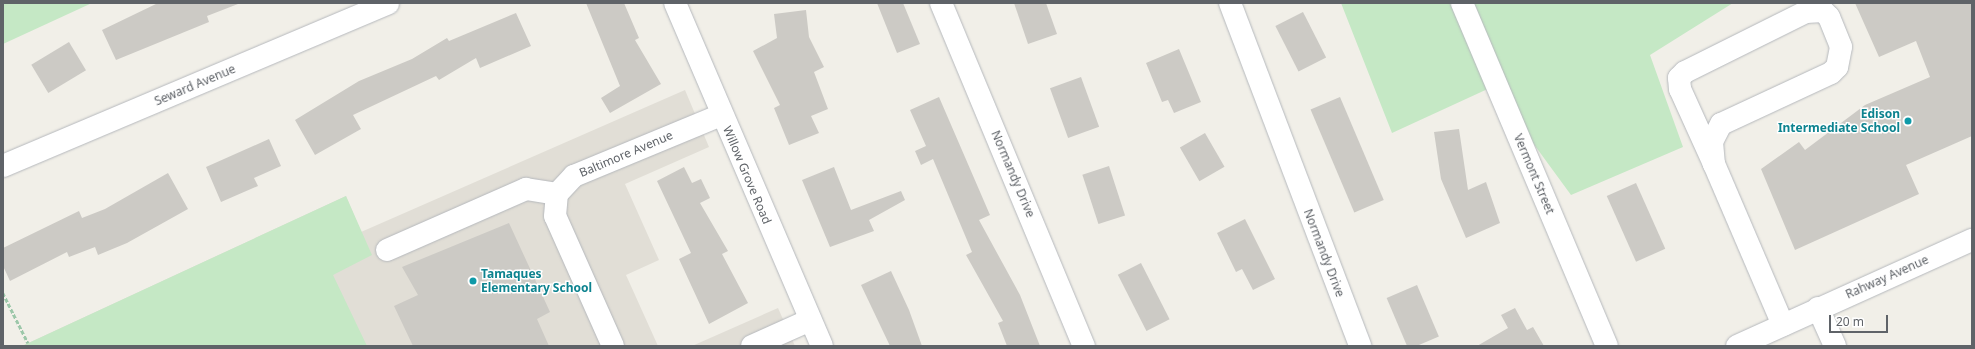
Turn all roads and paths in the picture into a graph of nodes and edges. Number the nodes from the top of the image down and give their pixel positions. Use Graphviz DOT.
graph roads {
  1 [pos="388,3"];
  2 [pos="675,3"];
  3 [pos="941,3"];
  4 [pos="1230,3"];
  5 [pos="1462,3"];
  6 [pos="721,115"];
  7 [pos="1714,164"];
  8 [pos="3,166"];
  9 [pos="557,194"];
  10 [pos="1972,240"];
  11 [pos="387,250"];
  12 [pos="3,293"];
  13 [pos="1818,308"];
  14 [pos="810,320"];
  15 [pos="1783,325"];
  16 [pos="28,343"];
  17 [pos="613,346"];
  18 [pos="752,346"];
  19 [pos="822,346"];
  20 [pos="1084,346"];
  21 [pos="1360,346"];
  22 [pos="1607,346"];
  23 [pos="1737,346"];
  24 [pos="1835,346"];
  1 -- 8 [label="street, Seward Avenue"];
  2 -- 6 [label="street, Willow Grove Road"];
  3 -- 20 [label="street, Normandy Drive"];
  4 -- 21 [label="street, Normandy Drive"];
  5 -- 22 [label="street, Vermont Street"];
  6 -- 9 [label="street, Baltimore Avenue"];
  6 -- 14 [label="street, Willow Grove Road"];
  7 -- 7 [label="street"];
  7 -- 15 [label="street"];
  9 -- 11 [label="street"];
  9 -- 17 [label="street"];
  10 -- 13 [label="street, Rahway Avenue"];
  12 -- 16 [label="path"];
  13 -- 15 [label="street, Rahway Avenue"];
  13 -- 24 [label="street"];
  14 -- 18 [label="street"];
  14 -- 19 [label="street, Willow Grove Road"];
  15 -- 23 [label="street, Rahway Avenue"];
}
